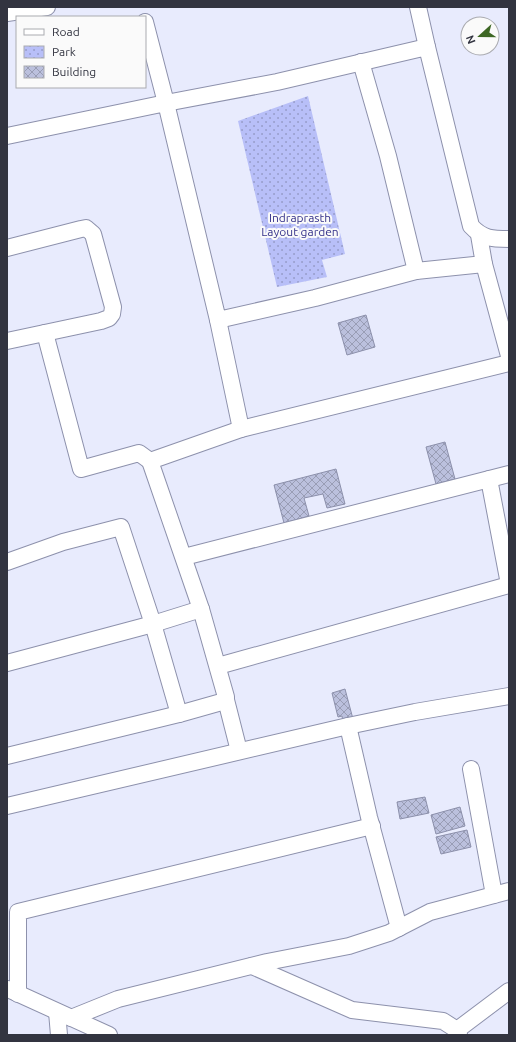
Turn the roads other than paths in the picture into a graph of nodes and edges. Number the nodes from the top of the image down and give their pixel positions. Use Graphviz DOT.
graph roads {
  1 [pos="418,7"];
  2 [pos="38,8"];
  3 [pos="7,13"];
  4 [pos="146,26"];
  5 [pos="427,47"];
  6 [pos="361,62"];
  7 [pos="166,103"];
  8 [pos="7,136"];
  9 [pos="479,235"];
  10 [pos="509,239"];
  11 [pos="7,248"];
  12 [pos="484,264"];
  13 [pos="416,271"];
  14 [pos="218,320"];
  15 [pos="45,333"];
  16 [pos="7,341"];
  17 [pos="509,356"];
  18 [pos="509,363"];
  19 [pos="241,429"];
  20 [pos="150,461"];
  21 [pos="509,474"];
  22 [pos="489,479"];
  23 [pos="184,557"];
  24 [pos="7,562"];
  25 [pos="509,584"];
  26 [pos="201,609"];
  27 [pos="153,624"];
  28 [pos="7,663"];
  29 [pos="218,666"];
  30 [pos="509,696"];
  31 [pos="226,700"];
  32 [pos="179,714"];
  33 [pos="348,726"];
  34 [pos="239,751"];
  35 [pos="7,756"];
  36 [pos="471,769"];
  37 [pos="7,806"];
  38 [pos="372,826"];
  39 [pos="502,893"];
  40 [pos="399,928"];
  41 [pos="252,966"];
  42 [pos="12,991"];
  43 [pos="509,991"];
  44 [pos="64,1015"];
  45 [pos="458,1033"];
  46 [pos="60,1035"];
  47 [pos="109,1035"];
  1 -- 5 [label="street"];
  2 -- 3 [label="street"];
  4 -- 7 [label="street"];
  5 -- 6 [label="street"];
  5 -- 9 [label="street"];
  6 -- 7 [label="street"];
  6 -- 13 [label="street"];
  7 -- 8 [label="street"];
  7 -- 14 [label="street"];
  9 -- 10 [label="street"];
  9 -- 12 [label="street"];
  11 -- 15 [label="street"];
  12 -- 13 [label="street"];
  12 -- 17 [label="street"];
  13 -- 14 [label="street"];
  14 -- 19 [label="street"];
  15 -- 16 [label="street"];
  15 -- 20 [label="street"];
  18 -- 19 [label="street"];
  19 -- 20 [label="street"];
  20 -- 23 [label="street"];
  21 -- 22 [label="street"];
  22 -- 23 [label="street"];
  22 -- 25 [label="street"];
  23 -- 26 [label="street"];
  24 -- 27 [label="street"];
  25 -- 29 [label="street"];
  26 -- 27 [label="street"];
  26 -- 29 [label="street"];
  27 -- 28 [label="street"];
  27 -- 32 [label="street"];
  29 -- 31 [label="street"];
  30 -- 33 [label="street"];
  31 -- 32 [label="street"];
  31 -- 34 [label="street"];
  32 -- 35 [label="street"];
  33 -- 34 [label="street"];
  33 -- 38 [label="street"];
  34 -- 37 [label="street"];
  36 -- 39 [label="street"];
  38 -- 40 [label="street"];
  38 -- 42 [label="street"];
  39 -- 40 [label="street"];
  40 -- 41 [label="street"];
  41 -- 44 [label="street"];
  41 -- 45 [label="street"];
  42 -- 44 [label="street"];
  43 -- 45 [label="street"];
  44 -- 46 [label="street"];
  44 -- 47 [label="street"];
}
